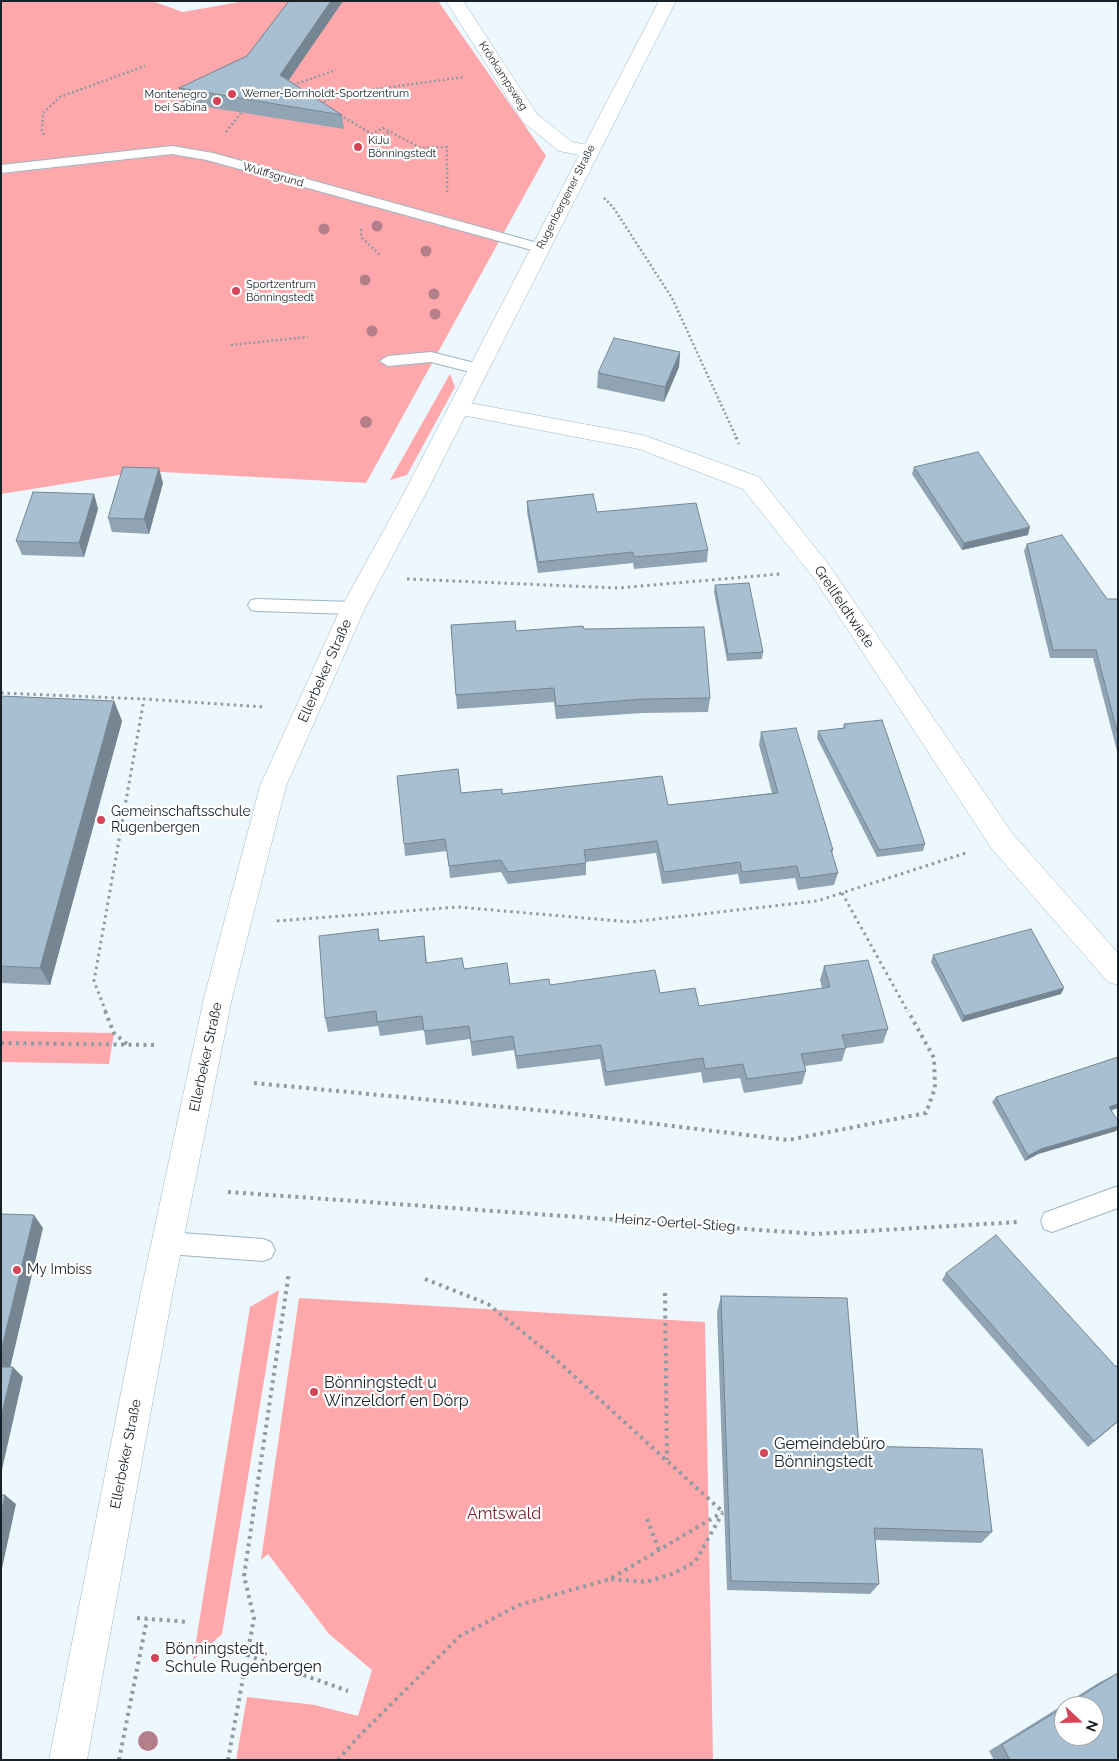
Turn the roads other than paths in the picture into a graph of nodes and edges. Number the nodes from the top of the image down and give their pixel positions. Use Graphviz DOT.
graph roads {
  1 [pos="454,1"];
  2 [pos="668,1"];
  3 [pos="590,151"];
  4 [pos="1,169"];
  5 [pos="540,248"];
  6 [pos="388,361"];
  7 [pos="478,369"];
  8 [pos="463,401"];
  9 [pos="257,605"];
  10 [pos="354,608"];
  11 [pos="1118,973"];
  12 [pos="1118,1197"];
  13 [pos="1052,1221"];
  14 [pos="168,1243"];
  15 [pos="263,1250"];
  16 [pos="68,1760"];
  1 -- 3 [label="main road, Krönkampsweg"];
  2 -- 3 [label="main road, Rugenbergener Straße"];
  3 -- 5 [label="main road, Rugenbergener Straße"];
  4 -- 5 [label="lane, Wulffsgrund"];
  5 -- 7 [label="main road, Rugenbergener Straße"];
  6 -- 7 [label="lane"];
  7 -- 8 [label="main road, Rugenbergener Straße"];
  8 -- 10 [label="main road, Ellerbeker Straße"];
  8 -- 11 [label="main road, Grellfeldtwiete"];
  9 -- 10 [label="lane"];
  10 -- 14 [label="main road, Ellerbeker Straße"];
  12 -- 13 [label="lane"];
  14 -- 15 [label="lane"];
  14 -- 16 [label="main road, Ellerbeker Straße"];
}
